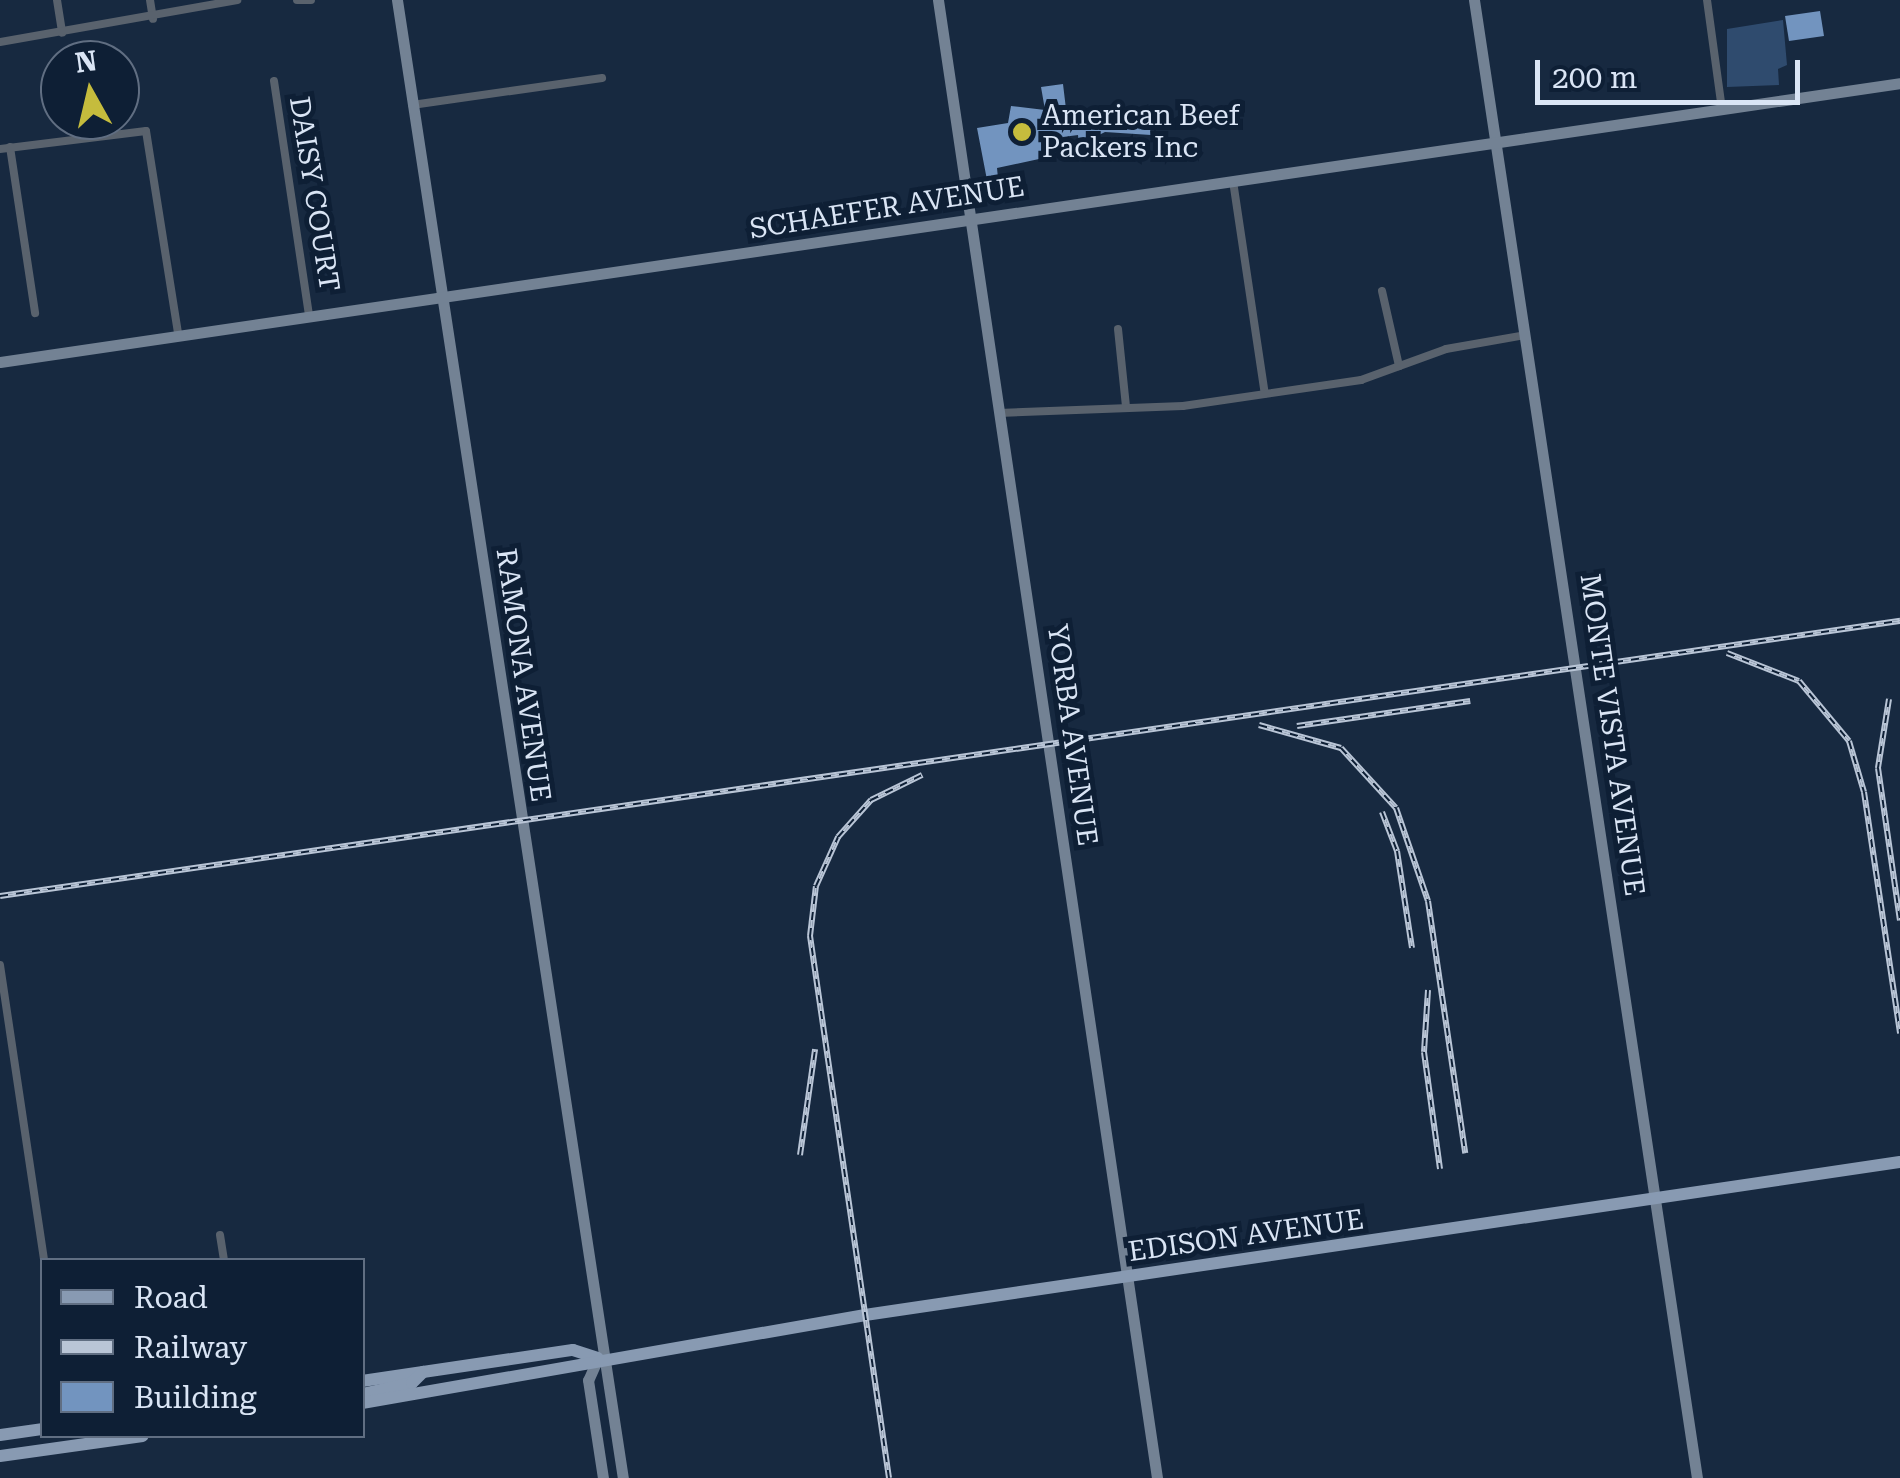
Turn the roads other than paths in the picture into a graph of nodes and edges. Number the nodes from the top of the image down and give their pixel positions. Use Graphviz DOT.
graph roads {
  1 [pos="57,0"];
  2 [pos="150,0"];
  3 [pos="238,0"];
  4 [pos="297,0"];
  5 [pos="311,0"];
  6 [pos="396,0"];
  7 [pos="938,0"];
  8 [pos="1474,0"];
  9 [pos="1707,0"];
  10 [pos="153,19"];
  11 [pos="62,33"];
  12 [pos="0,42"];
  13 [pos="602,78"];
  14 [pos="274,81"];
  15 [pos="1900,83"];
  16 [pos="412,106"];
  17 [pos="1722,109"];
  18 [pos="1494,141"];
  19 [pos="5,148"];
  20 [pos="1233,178"];
  21 [pos="970,222"];
  22 [pos="1382,292"];
  23 [pos="442,297"];
  24 [pos="35,313"];
  25 [pos="310,314"];
  26 [pos="1118,328"];
  27 [pos="178,334"];
  28 [pos="1528,335"];
  29 [pos="0,362"];
  30 [pos="1399,366"];
  31 [pos="1264,394"];
  32 [pos="1126,406"];
  33 [pos="999,413"];
  34 [pos="0,965"];
  35 [pos="1900,1162"];
  36 [pos="1656,1201"];
  37 [pos="220,1234"];
  38 [pos="44,1258"];
  39 [pos="224,1258"];
  40 [pos="1128,1279"];
  41 [pos="598,1358"];
  42 [pos="422,1372"];
  43 [pos="365,1382"];
  44 [pos="365,1393"];
  45 [pos="365,1402"];
  46 [pos="40,1429"];
  47 [pos="0,1435"];
  48 [pos="114,1438"];
  49 [pos="72,1441"];
  50 [pos="0,1456"];
  51 [pos="603,1478"];
  52 [pos="622,1478"];
  53 [pos="1156,1478"];
  54 [pos="1696,1478"];
  1 -- 11 [label="street"];
  2 -- 10 [label="street"];
  3 -- 10 [label="street"];
  4 -- 5 [label="street"];
  6 -- 16 [label="street, RAMONA AVENUE"];
  7 -- 21 [label="street, YORBA AVENUE"];
  8 -- 18 [label="street, MONTE VISTA AVENUE"];
  9 -- 17 [label="street"];
  10 -- 11 [label="street"];
  11 -- 12 [label="street"];
  13 -- 16 [label="street"];
  14 -- 25 [label="street, DAISY COURT"];
  15 -- 17 [label="street, SCHAEFER AVENUE"];
  16 -- 23 [label="street, RAMONA AVENUE"];
  17 -- 18 [label="street, SCHAEFER AVENUE"];
  18 -- 20 [label="street, SCHAEFER AVENUE"];
  18 -- 28 [label="street, MONTE VISTA AVENUE"];
  19 -- 24 [label="street"];
  19 -- 27 [label="street"];
  20 -- 21 [label="street, SCHAEFER AVENUE"];
  20 -- 31 [label="street"];
  21 -- 23 [label="street, SCHAEFER AVENUE"];
  21 -- 33 [label="street, YORBA AVENUE"];
  22 -- 30 [label="street"];
  23 -- 25 [label="street, SCHAEFER AVENUE"];
  23 -- 41 [label="street, RAMONA AVENUE"];
  25 -- 27 [label="street, SCHAEFER AVENUE"];
  26 -- 32 [label="street"];
  27 -- 29 [label="street, SCHAEFER AVENUE"];
  28 -- 30 [label="street"];
  28 -- 36 [label="street, MONTE VISTA AVENUE"];
  30 -- 31 [label="street"];
  31 -- 32 [label="street"];
  32 -- 33 [label="street"];
  33 -- 40 [label="street, YORBA AVENUE"];
  34 -- 38 [label="street"];
  35 -- 36 [label="main road, EDISON AVENUE"];
  36 -- 40 [label="main road, EDISON AVENUE"];
  36 -- 54 [label="street, MONTE VISTA AVENUE"];
  37 -- 39 [label="street"];
  40 -- 41 [label="main road, EDISON AVENUE"];
  40 -- 53 [label="street, YORBA AVENUE"];
  41 -- 42 [label="main road, EDISON AVENUE"];
  41 -- 45 [label="main road, EDISON AVENUE"];
  41 -- 51 [label="street, RAMONA AVENUE"];
  41 -- 52 [label="street, RAMONA AVENUE"];
  42 -- 43 [label="main road, EDISON AVENUE"];
  42 -- 44 [label="main road"];
  46 -- 47 [label="main road"];
  48 -- 49 [label="main road"];
  49 -- 50 [label="main road"];
}
